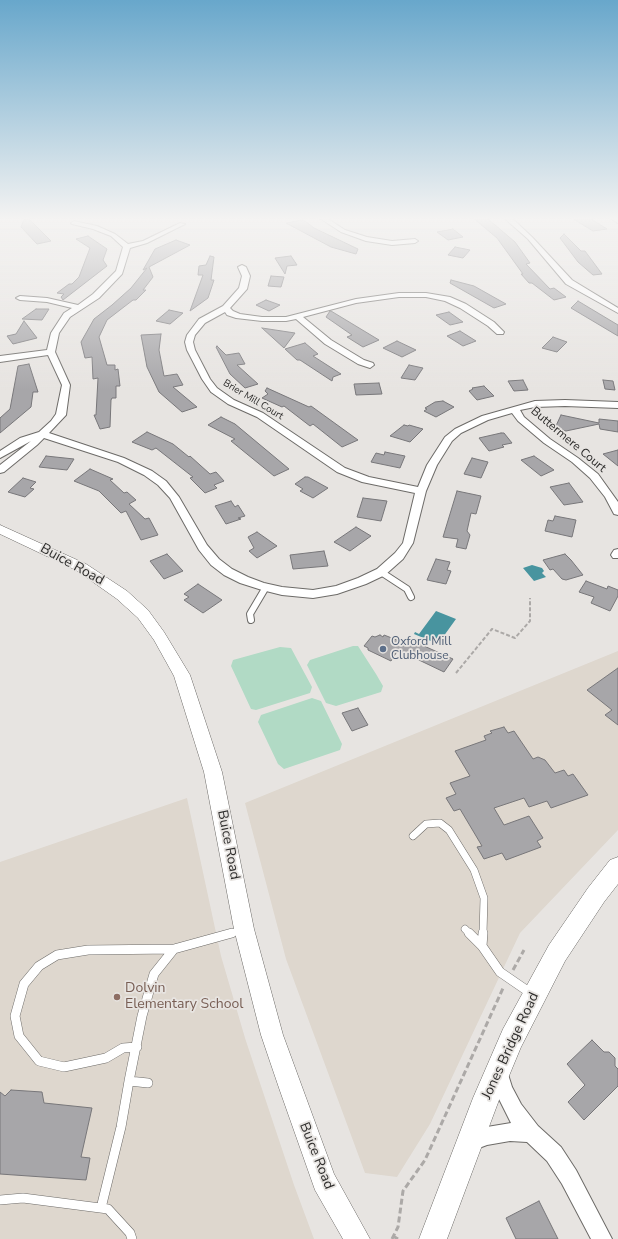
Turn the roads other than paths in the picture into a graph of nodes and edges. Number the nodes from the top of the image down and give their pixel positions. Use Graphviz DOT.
graph roads {
  1 [pos="116,275"];
  2 [pos="245,275"];
  3 [pos="563,275"];
  4 [pos="20,298"];
  5 [pos="78,307"];
  6 [pos="226,308"];
  7 [pos="618,310"];
  8 [pos="298,316"];
  9 [pos="500,332"];
  10 [pos="51,352"];
  11 [pos="0,359"];
  12 [pos="370,365"];
  13 [pos="618,405"];
  14 [pos="514,408"];
  15 [pos="42,434"];
  16 [pos="0,455"];
  17 [pos="0,470"];
  18 [pos="421,491"];
  19 [pos="618,512"];
  20 [pos="0,529"];
  21 [pos="381,572"];
  22 [pos="266,587"];
  23 [pos="412,597"];
  24 [pos="251,620"];
  25 [pos="414,836"];
  26 [pos="618,867"];
  27 [pos="244,929"];
  28 [pos="465,929"];
  29 [pos="482,946"];
  30 [pos="174,949"];
  31 [pos="535,996"];
  32 [pos="136,1047"];
  33 [pos="499,1068"];
  34 [pos="129,1081"];
  35 [pos="148,1083"];
  36 [pos="531,1133"];
  37 [pos="469,1142"];
  38 [pos="0,1200"];
  39 [pos="100,1208"];
  40 [pos="132,1239"];
  41 [pos="358,1239"];
  42 [pos="433,1239"];
  43 [pos="602,1239"];
  1 -- 5 [label="street"];
  2 -- 6 [label="street, Brier Mill Court"];
  3 -- 7 [label="street"];
  4 -- 5 [label="street"];
  5 -- 10 [label="street"];
  6 -- 8 [label="street"];
  6 -- 18 [label="street, Brier Mill Court"];
  8 -- 9 [label="street"];
  8 -- 12 [label="street"];
  10 -- 11 [label="street"];
  10 -- 15 [label="street"];
  13 -- 14 [label="street"];
  14 -- 18 [label="street"];
  14 -- 19 [label="street, Buttermere Court"];
  15 -- 16 [label="street"];
  15 -- 17 [label="street"];
  15 -- 22 [label="street"];
  18 -- 21 [label="street"];
  20 -- 27 [label="street, Buice Road"];
  21 -- 22 [label="street"];
  21 -- 23 [label="lane"];
  22 -- 24 [label="lane"];
  25 -- 29 [label="lane"];
  26 -- 31 [label="main road, Jones Bridge Road"];
  27 -- 30 [label="lane"];
  27 -- 41 [label="street, Buice Road"];
  28 -- 29 [label="lane"];
  29 -- 31 [label="lane"];
  30 -- 32 [label="lane"];
  30 -- 32 [label="lane"];
  31 -- 33 [label="main road, Jones Bridge Road"];
  32 -- 34 [label="lane"];
  33 -- 36 [label="street"];
  33 -- 37 [label="main road, Jones Bridge Road"];
  34 -- 35 [label="lane"];
  34 -- 39 [label="lane"];
  36 -- 37 [label="street"];
  36 -- 43 [label="street"];
  37 -- 42 [label="main road, Jones Bridge Road"];
  38 -- 39 [label="lane"];
  39 -- 40 [label="lane"];
}
